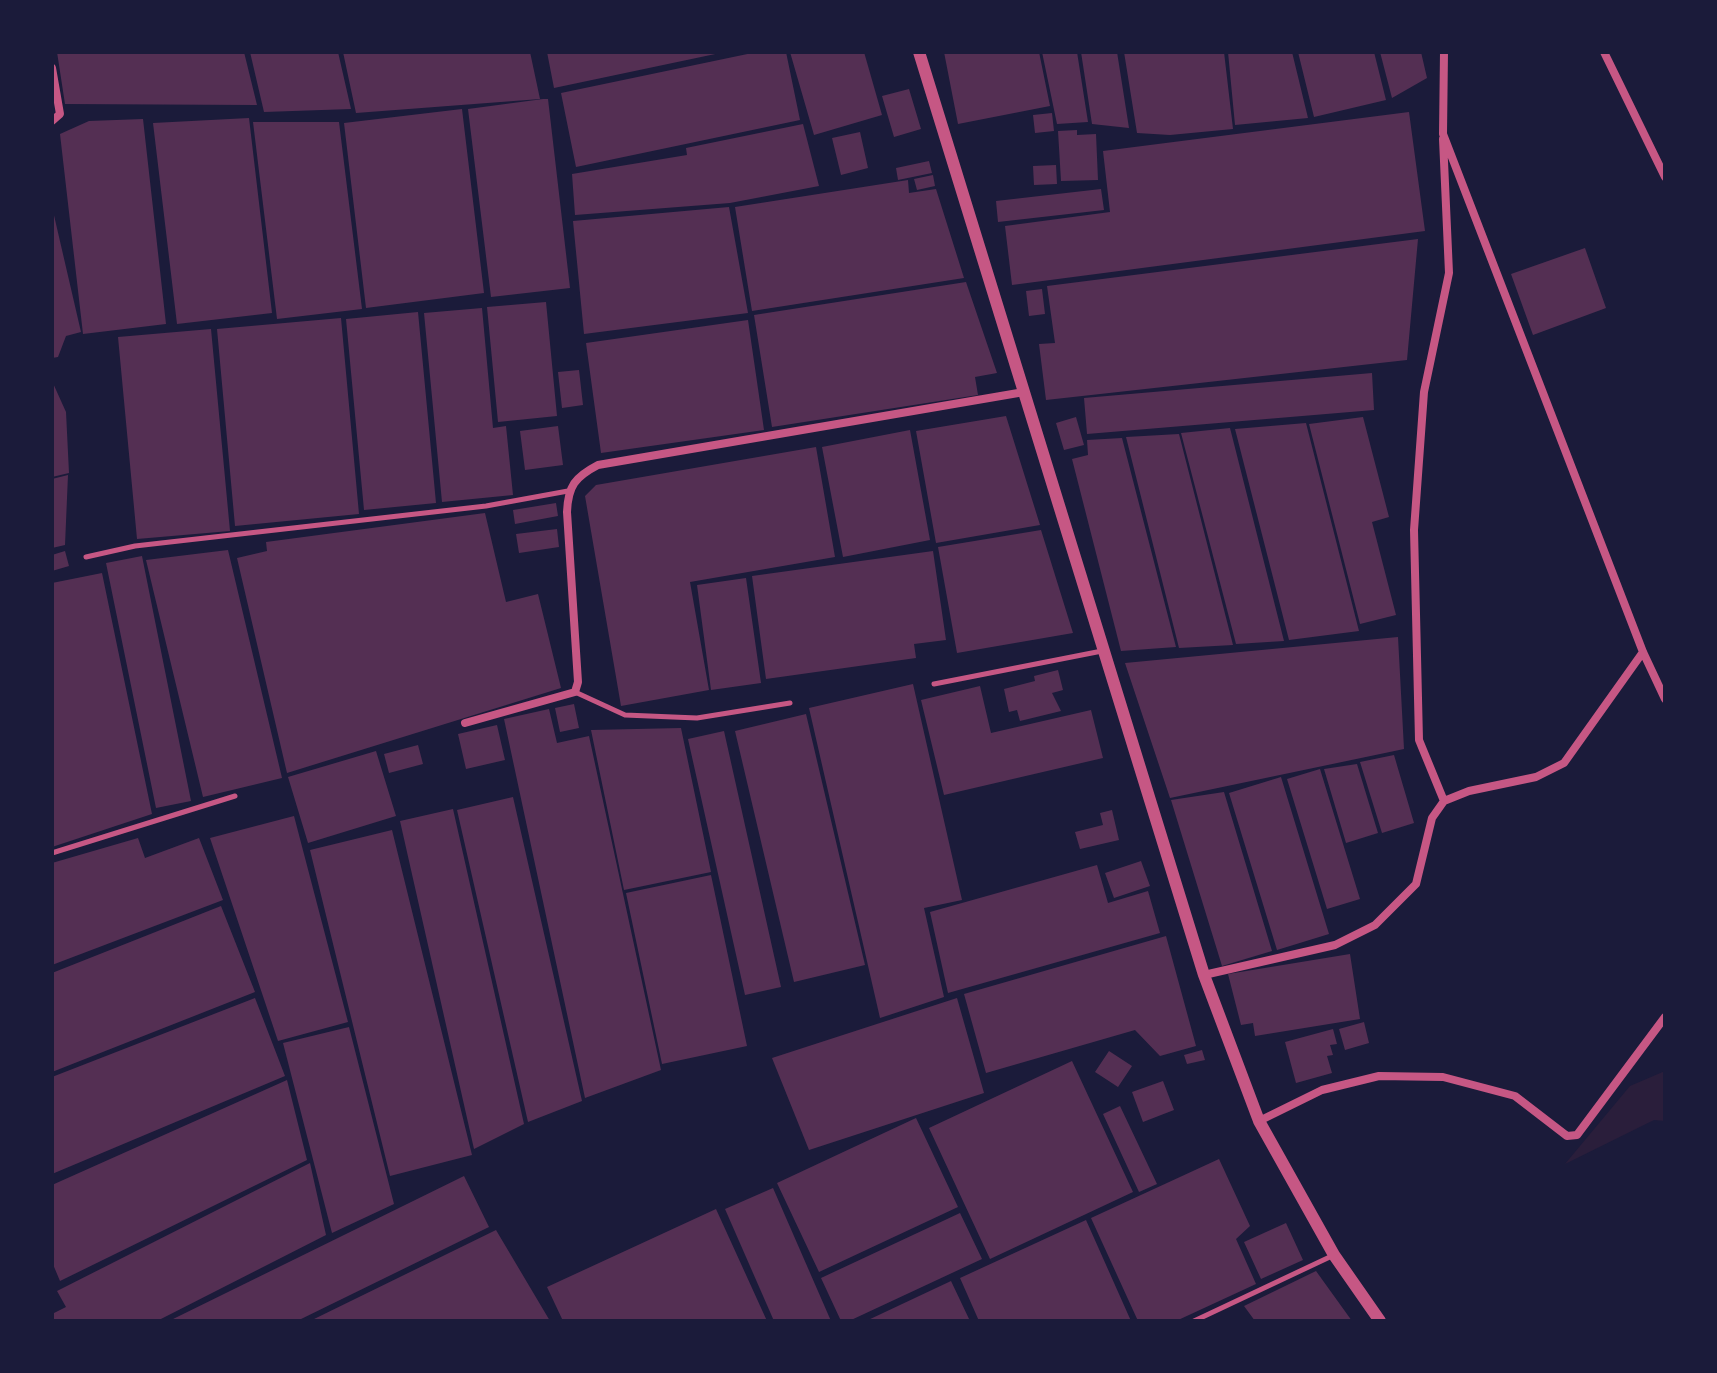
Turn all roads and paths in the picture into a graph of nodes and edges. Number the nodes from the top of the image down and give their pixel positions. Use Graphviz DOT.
graph roads {
  1 [pos="919,52"];
  2 [pos="1444,52"];
  3 [pos="1604,52"];
  4 [pos="52,68"];
  5 [pos="52,121"];
  6 [pos="1443,134"];
  7 [pos="1665,177"];
  8 [pos="1024,392"];
  9 [pos="568,491"];
  10 [pos="86,557"];
  11 [pos="1104,650"];
  12 [pos="1643,652"];
  13 [pos="934,684"];
  14 [pos="575,692"];
  15 [pos="1665,699"];
  16 [pos="790,703"];
  17 [pos="465,723"];
  18 [pos="235,796"];
  19 [pos="1444,801"];
  20 [pos="52,853"];
  21 [pos="1204,975"];
  22 [pos="1665,1017"];
  23 [pos="1259,1121"];
  24 [pos="1334,1255"];
  25 [pos="1194,1321"];
  26 [pos="1380,1321"];
  1 -- 8 [label="street"];
  2 -- 6 [label="street"];
  3 -- 7 [label="street"];
  4 -- 5 [label="street"];
  6 -- 12 [label="street"];
  6 -- 19 [label="street"];
  8 -- 9 [label="street"];
  8 -- 11 [label="street"];
  9 -- 10 [label="lane"];
  9 -- 14 [label="street"];
  11 -- 13 [label="lane"];
  11 -- 21 [label="street"];
  12 -- 15 [label="street"];
  12 -- 19 [label="street"];
  14 -- 16 [label="lane"];
  14 -- 17 [label="street"];
  18 -- 20 [label="lane"];
  19 -- 21 [label="street"];
  21 -- 23 [label="street"];
  22 -- 23 [label="street"];
  23 -- 24 [label="street"];
  24 -- 25 [label="lane"];
  24 -- 26 [label="street"];
}
